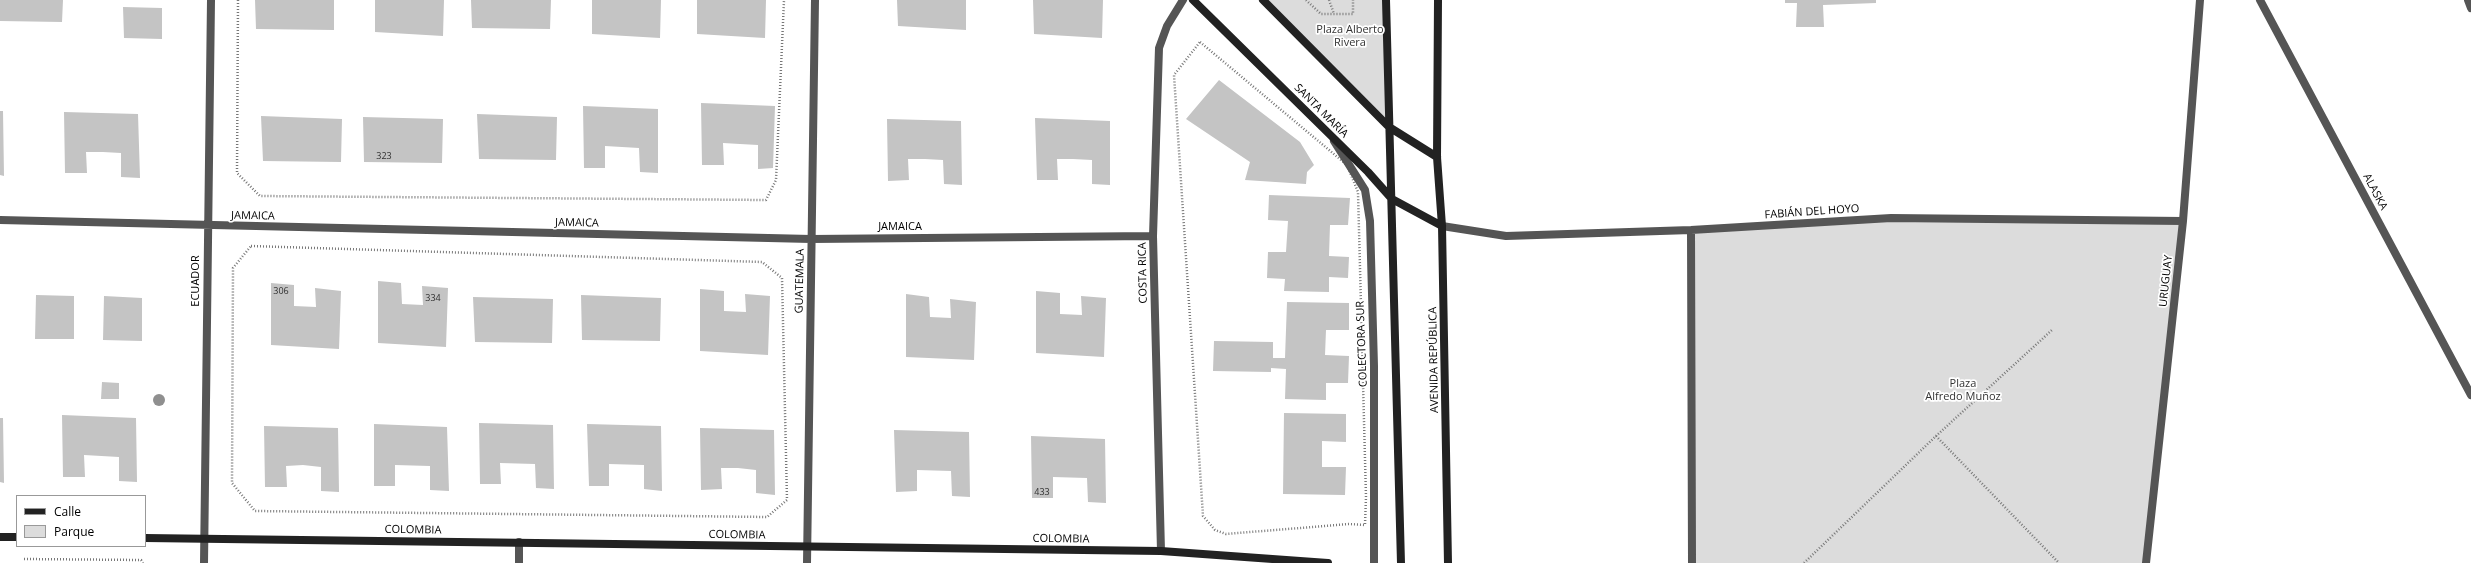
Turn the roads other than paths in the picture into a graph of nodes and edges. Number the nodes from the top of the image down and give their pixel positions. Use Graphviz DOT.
graph roads {
  1 [pos="211,0"];
  2 [pos="815,0"];
  3 [pos="1183,0"];
  4 [pos="1193,0"];
  5 [pos="1263,0"];
  6 [pos="1386,0"];
  7 [pos="1438,0"];
  8 [pos="2200,0"];
  9 [pos="2260,0"];
  10 [pos="2468,0"];
  11 [pos="2471,8"];
  12 [pos="1389,127"];
  13 [pos="1330,135"];
  14 [pos="1437,158"];
  15 [pos="1392,199"];
  16 [pos="0,220"];
  17 [pos="2183,221"];
  18 [pos="207,226"];
  19 [pos="1442,226"];
  20 [pos="1691,230"];
  21 [pos="1153,236"];
  22 [pos="811,238"];
  23 [pos="2471,395"];
  24 [pos="0,537"];
  25 [pos="16,537"];
  26 [pos="146,538"];
  27 [pos="205,538"];
  28 [pos="519,542"];
  29 [pos="807,548"];
  30 [pos="1161,551"];
  31 [pos="204,563"];
  32 [pos="519,563"];
  33 [pos="807,563"];
  34 [pos="1328,563"];
  35 [pos="1374,563"];
  36 [pos="1401,563"];
  37 [pos="1448,563"];
  38 [pos="1692,563"];
  39 [pos="2146,563"];
  1 -- 18 [label="street, ECUADOR"];
  2 -- 22 [label="street, GUATEMALA"];
  3 -- 21 [label="street, COSTA RICA"];
  4 -- 13 [label="street, SANTA MARÍA"];
  5 -- 12 [label="street"];
  6 -- 12 [label="street"];
  7 -- 14 [label="street, AVENIDA REPÚBLICA"];
  8 -- 17 [label="street, URUGUAY"];
  9 -- 23 [label="street, ALASKA"];
  10 -- 11 [label="street"];
  12 -- 14 [label="street"];
  12 -- 15 [label="street"];
  13 -- 15 [label="street, SANTA MARÍA"];
  13 -- 35 [label="street, COLECTORA SUR"];
  14 -- 19 [label="street, AVENIDA REPÚBLICA"];
  15 -- 19 [label="street, SANTA MARÍA"];
  15 -- 36 [label="street"];
  16 -- 18 [label="street, JAMAICA"];
  17 -- 20 [label="street, FABIÁN DEL HOYO"];
  17 -- 39 [label="street, URUGUAY"];
  18 -- 22 [label="street, JAMAICA"];
  18 -- 27 [label="street, ECUADOR"];
  19 -- 20 [label="street, FABIÁN DEL HOYO"];
  19 -- 37 [label="street, AVENIDA REPÚBLICA"];
  20 -- 38 [label="street"];
  21 -- 22 [label="street, JAMAICA"];
  21 -- 30 [label="street, COSTA RICA"];
  22 -- 29 [label="street, GUATEMALA"];
  24 -- 25 [label="street"];
  26 -- 27 [label="street, COLOMBIA"];
  27 -- 28 [label="street, COLOMBIA"];
  27 -- 31 [label="street, ECUADOR"];
  28 -- 29 [label="street, COLOMBIA"];
  28 -- 32 [label="street"];
  29 -- 30 [label="street, COLOMBIA"];
  29 -- 33 [label="street, GUATEMALA"];
  30 -- 34 [label="street, COLOMBIA"];
}
